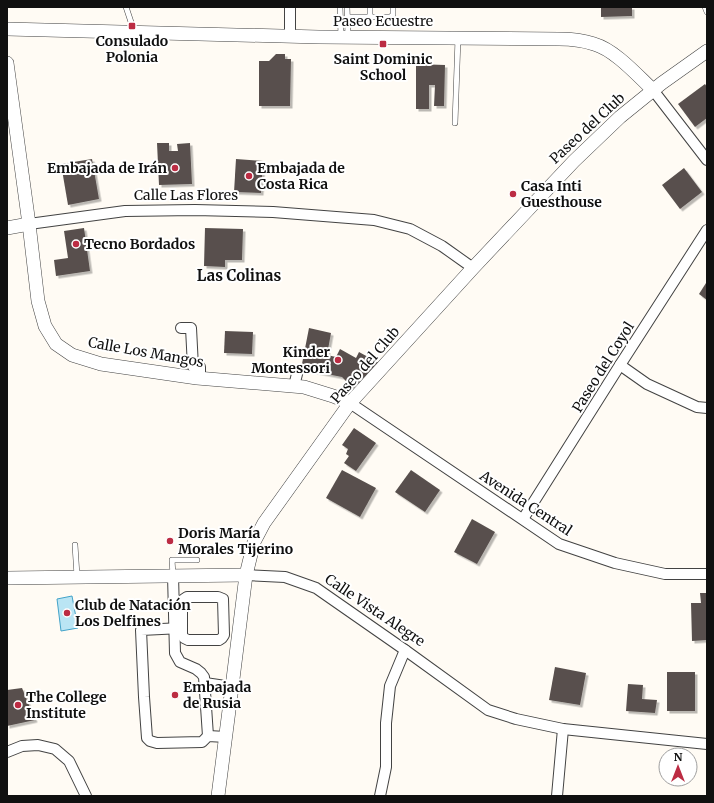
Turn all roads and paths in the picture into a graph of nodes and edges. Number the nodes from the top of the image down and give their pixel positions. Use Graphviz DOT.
graph roads {
  1 [pos="126,7"];
  2 [pos="290,7"];
  3 [pos="340,7"];
  4 [pos="347,7"];
  5 [pos="370,7"];
  6 [pos="393,7"];
  7 [pos="705,7"];
  8 [pos="707,12"];
  9 [pos="348,17"];
  10 [pos="370,17"];
  11 [pos="7,29"];
  12 [pos="134,32"];
  13 [pos="290,36"];
  14 [pos="344,37"];
  15 [pos="458,38"];
  16 [pos="707,51"];
  17 [pos="7,62"];
  18 [pos="653,90"];
  19 [pos="455,123"];
  20 [pos="707,160"];
  21 [pos="29,224"];
  22 [pos="7,228"];
  23 [pos="707,230"];
  24 [pos="473,268"];
  25 [pos="181,328"];
  26 [pos="620,365"];
  27 [pos="298,370"];
  28 [pos="200,379"];
  29 [pos="294,386"];
  30 [pos="350,403"];
  31 [pos="707,408"];
  32 [pos="523,519"];
  33 [pos="75,545"];
  34 [pos="197,560"];
  35 [pos="246,574"];
  36 [pos="707,574"];
  37 [pos="173,575"];
  38 [pos="77,577"];
  39 [pos="7,578"];
  40 [pos="178,628"];
  41 [pos="405,650"];
  42 [pos="205,683"];
  43 [pos="232,687"];
  44 [pos="563,729"];
  45 [pos="208,736"];
  46 [pos="226,737"];
  47 [pos="707,744"];
  48 [pos="7,752"];
  49 [pos="86,796"];
  50 [pos="218,796"];
  51 [pos="380,796"];
  52 [pos="557,796"];
  1 -- 12 [label="lane"];
  2 -- 13 [label="street"];
  3 -- 14 [label="lane"];
  4 -- 9 [label="lane"];
  5 -- 10 [label="lane"];
  6 -- 10 [label="lane"];
  7 -- 8 [label="lane"];
  9 -- 10 [label="lane"];
  9 -- 14 [label="lane"];
  11 -- 12 [label="street, Paseo Ecuestre"];
  12 -- 13 [label="street, Paseo Ecuestre"];
  13 -- 14 [label="street, Paseo Ecuestre"];
  14 -- 15 [label="street, Paseo Ecuestre"];
  15 -- 18 [label="street, Paseo Ecuestre"];
  15 -- 19 [label="lane"];
  16 -- 18 [label="street, Paseo del Club"];
  17 -- 21 [label="street, Calle Los Mangos"];
  18 -- 20 [label="street, Paseo Ecuestre"];
  18 -- 24 [label="street, Paseo del Club"];
  21 -- 22 [label="street, Calle Las Flores"];
  21 -- 24 [label="street, Calle Las Flores"];
  21 -- 28 [label="street, Calle Los Mangos"];
  23 -- 26 [label="street, Paseo del Coyol"];
  24 -- 30 [label="street, Paseo del Club"];
  25 -- 28 [label="street"];
  26 -- 31 [label="street"];
  26 -- 32 [label="street, Paseo del Coyol"];
  27 -- 29 [label="street"];
  28 -- 29 [label="street, Calle Los Mangos"];
  29 -- 30 [label="street, Calle Los Mangos"];
  30 -- 32 [label="street, Avenida Central"];
  30 -- 35 [label="street, Paseo del Club"];
  32 -- 36 [label="street, Avenida Central"];
  33 -- 38 [label="lane"];
  34 -- 37 [label="lane"];
  35 -- 37 [label="street, Calle Vista Alegre"];
  35 -- 41 [label="street, Calle Vista Alegre"];
  35 -- 43 [label="street, Paseo del Club"];
  37 -- 38 [label="street, Calle Vista Alegre"];
  37 -- 40 [label="street"];
  38 -- 39 [label="street, Calle Vista Alegre"];
  40 -- 40 [label="street"];
  40 -- 42 [label="street"];
  40 -- 45 [label="street"];
  41 -- 44 [label="street, Calle Vista Alegre"];
  41 -- 51 [label="street"];
  42 -- 43 [label="street"];
  42 -- 45 [label="street"];
  43 -- 46 [label="street, Paseo del Club"];
  44 -- 47 [label="street, Calle Vista Alegre"];
  44 -- 52 [label="street"];
  45 -- 46 [label="street"];
  46 -- 50 [label="street, Paseo del Club"];
  48 -- 49 [label="street"];
}
